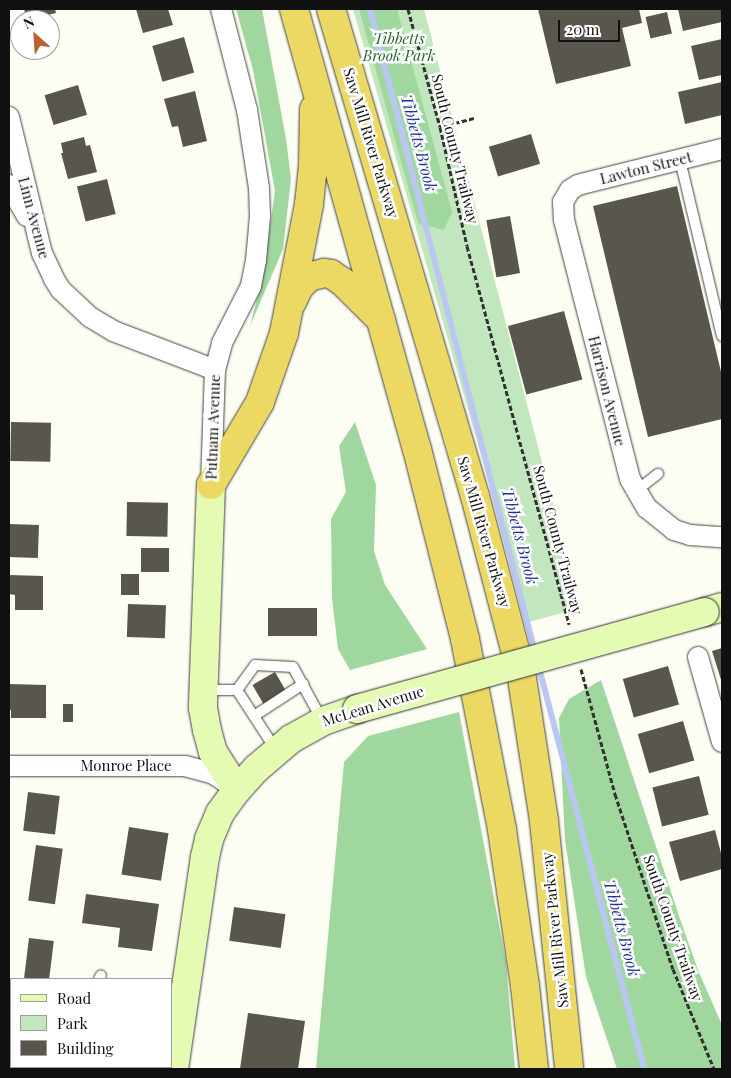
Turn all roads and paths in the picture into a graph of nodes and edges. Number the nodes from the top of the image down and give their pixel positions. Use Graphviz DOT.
graph roads {
  1 [pos="221,9"];
  2 [pos="294,9"];
  3 [pos="331,9"];
  4 [pos="408,9"];
  5 [pos="314,78"];
  6 [pos="9,117"];
  7 [pos="474,118"];
  8 [pos="440,127"];
  9 [pos="722,149"];
  10 [pos="680,160"];
  11 [pos="9,185"];
  12 [pos="570,190"];
  13 [pos="37,232"];
  14 [pos="288,313"];
  15 [pos="382,322"];
  16 [pos="722,336"];
  17 [pos="215,370"];
  18 [pos="658,474"];
  19 [pos="211,485"];
  20 [pos="636,491"];
  21 [pos="722,536"];
  22 [pos="714,610"];
  23 [pos="571,630"];
  24 [pos="698,657"];
  25 [pos="578,659"];
  26 [pos="303,684"];
  27 [pos="204,690"];
  28 [pos="237,690"];
  29 [pos="254,716"];
  30 [pos="323,721"];
  31 [pos="722,742"];
  32 [pos="276,750"];
  33 [pos="9,766"];
  34 [pos="236,790"];
  35 [pos="174,1069"];
  36 [pos="534,1069"];
  37 [pos="569,1069"];
  38 [pos="714,1069"];
  1 -- 17 [label="street, Putnam Avenue"];
  2 -- 5 [label="highway"];
  3 -- 37 [label="highway, Saw Mill River Parkway"];
  4 -- 8 [label="path, South County Trailway"];
  5 -- 14 [label="highway"];
  5 -- 15 [label="highway"];
  6 -- 13 [label="street, Linn Avenue"];
  7 -- 8 [label="path"];
  8 -- 23 [label="path, South County Trailway"];
  9 -- 10 [label="street, Lawton Street"];
  10 -- 12 [label="street, Lawton Street"];
  10 -- 16 [label="lane"];
  11 -- 13 [label="street"];
  12 -- 20 [label="street, Harrison Avenue"];
  13 -- 17 [label="street, Linn Avenue"];
  14 -- 15 [label="highway"];
  14 -- 19 [label="highway"];
  15 -- 36 [label="highway"];
  17 -- 19 [label="street, Putnam Avenue"];
  18 -- 20 [label="lane"];
  19 -- 27 [label="street, Putnam Avenue"];
  20 -- 21 [label="street, Harrison Avenue"];
  22 -- 30 [label="street, McLean Avenue, bridge"];
  24 -- 31 [label="street"];
  25 -- 38 [label="path, South County Trailway"];
  26 -- 28 [label="lane"];
  26 -- 29 [label="lane"];
  26 -- 30 [label="lane"];
  27 -- 28 [label="lane"];
  27 -- 34 [label="street, Putnam Avenue"];
  28 -- 29 [label="lane"];
  29 -- 32 [label="lane"];
  30 -- 32 [label="street, McLean Avenue"];
  32 -- 34 [label="street, McLean Avenue"];
  33 -- 34 [label="street, Monroe Place"];
  34 -- 35 [label="street, McLean Avenue"];
}
